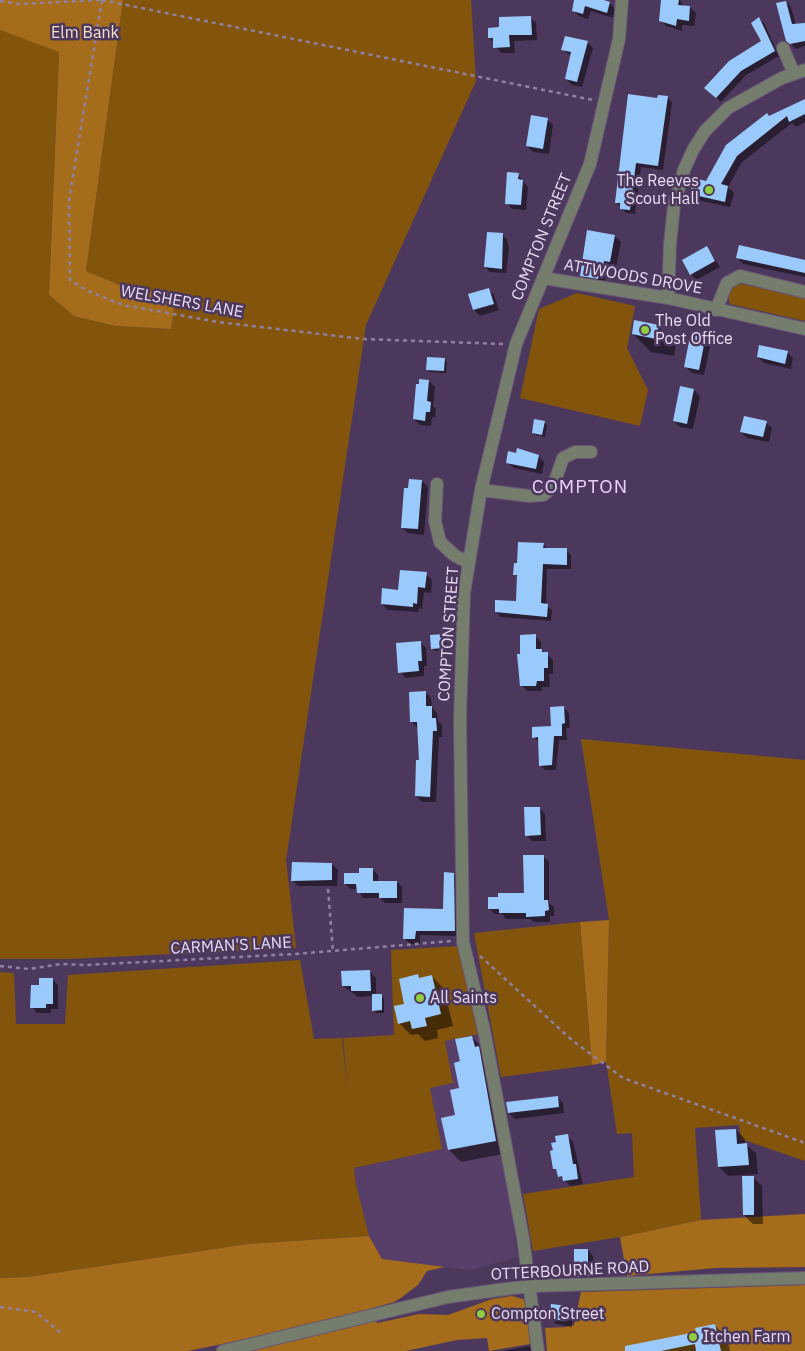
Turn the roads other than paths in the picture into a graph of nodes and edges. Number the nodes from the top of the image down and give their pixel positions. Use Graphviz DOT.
graph roads {
  1 [pos="622,0"];
  2 [pos="783,48"];
  3 [pos="799,72"];
  4 [pos="543,278"];
  5 [pos="805,292"];
  6 [pos="668,298"];
  7 [pos="716,310"];
  8 [pos="805,329"];
  9 [pos="591,452"];
  10 [pos="437,484"];
  11 [pos="482,490"];
  12 [pos="469,563"];
  13 [pos="805,1278"];
  14 [pos="530,1286"];
  15 [pos="223,1351"];
  16 [pos="538,1351"];
  1 -- 4 [label="street, COMPTON STREET"];
  2 -- 3 [label="street"];
  3 -- 6 [label="street"];
  4 -- 6 [label="street, ATTWOODS DROVE"];
  4 -- 11 [label="street, COMPTON STREET"];
  5 -- 7 [label="street, ATTWOODS DROVE"];
  6 -- 7 [label="street, ATTWOODS DROVE"];
  7 -- 8 [label="street, ATTWOODS DROVE"];
  9 -- 11 [label="street"];
  10 -- 12 [label="street"];
  11 -- 12 [label="street, COMPTON STREET"];
  12 -- 14 [label="street, COMPTON STREET"];
  13 -- 14 [label="street, OTTERBOURNE ROAD"];
  14 -- 15 [label="street, OTTERBOURNE ROAD"];
  14 -- 16 [label="street, COMPTON STREET"];
}
